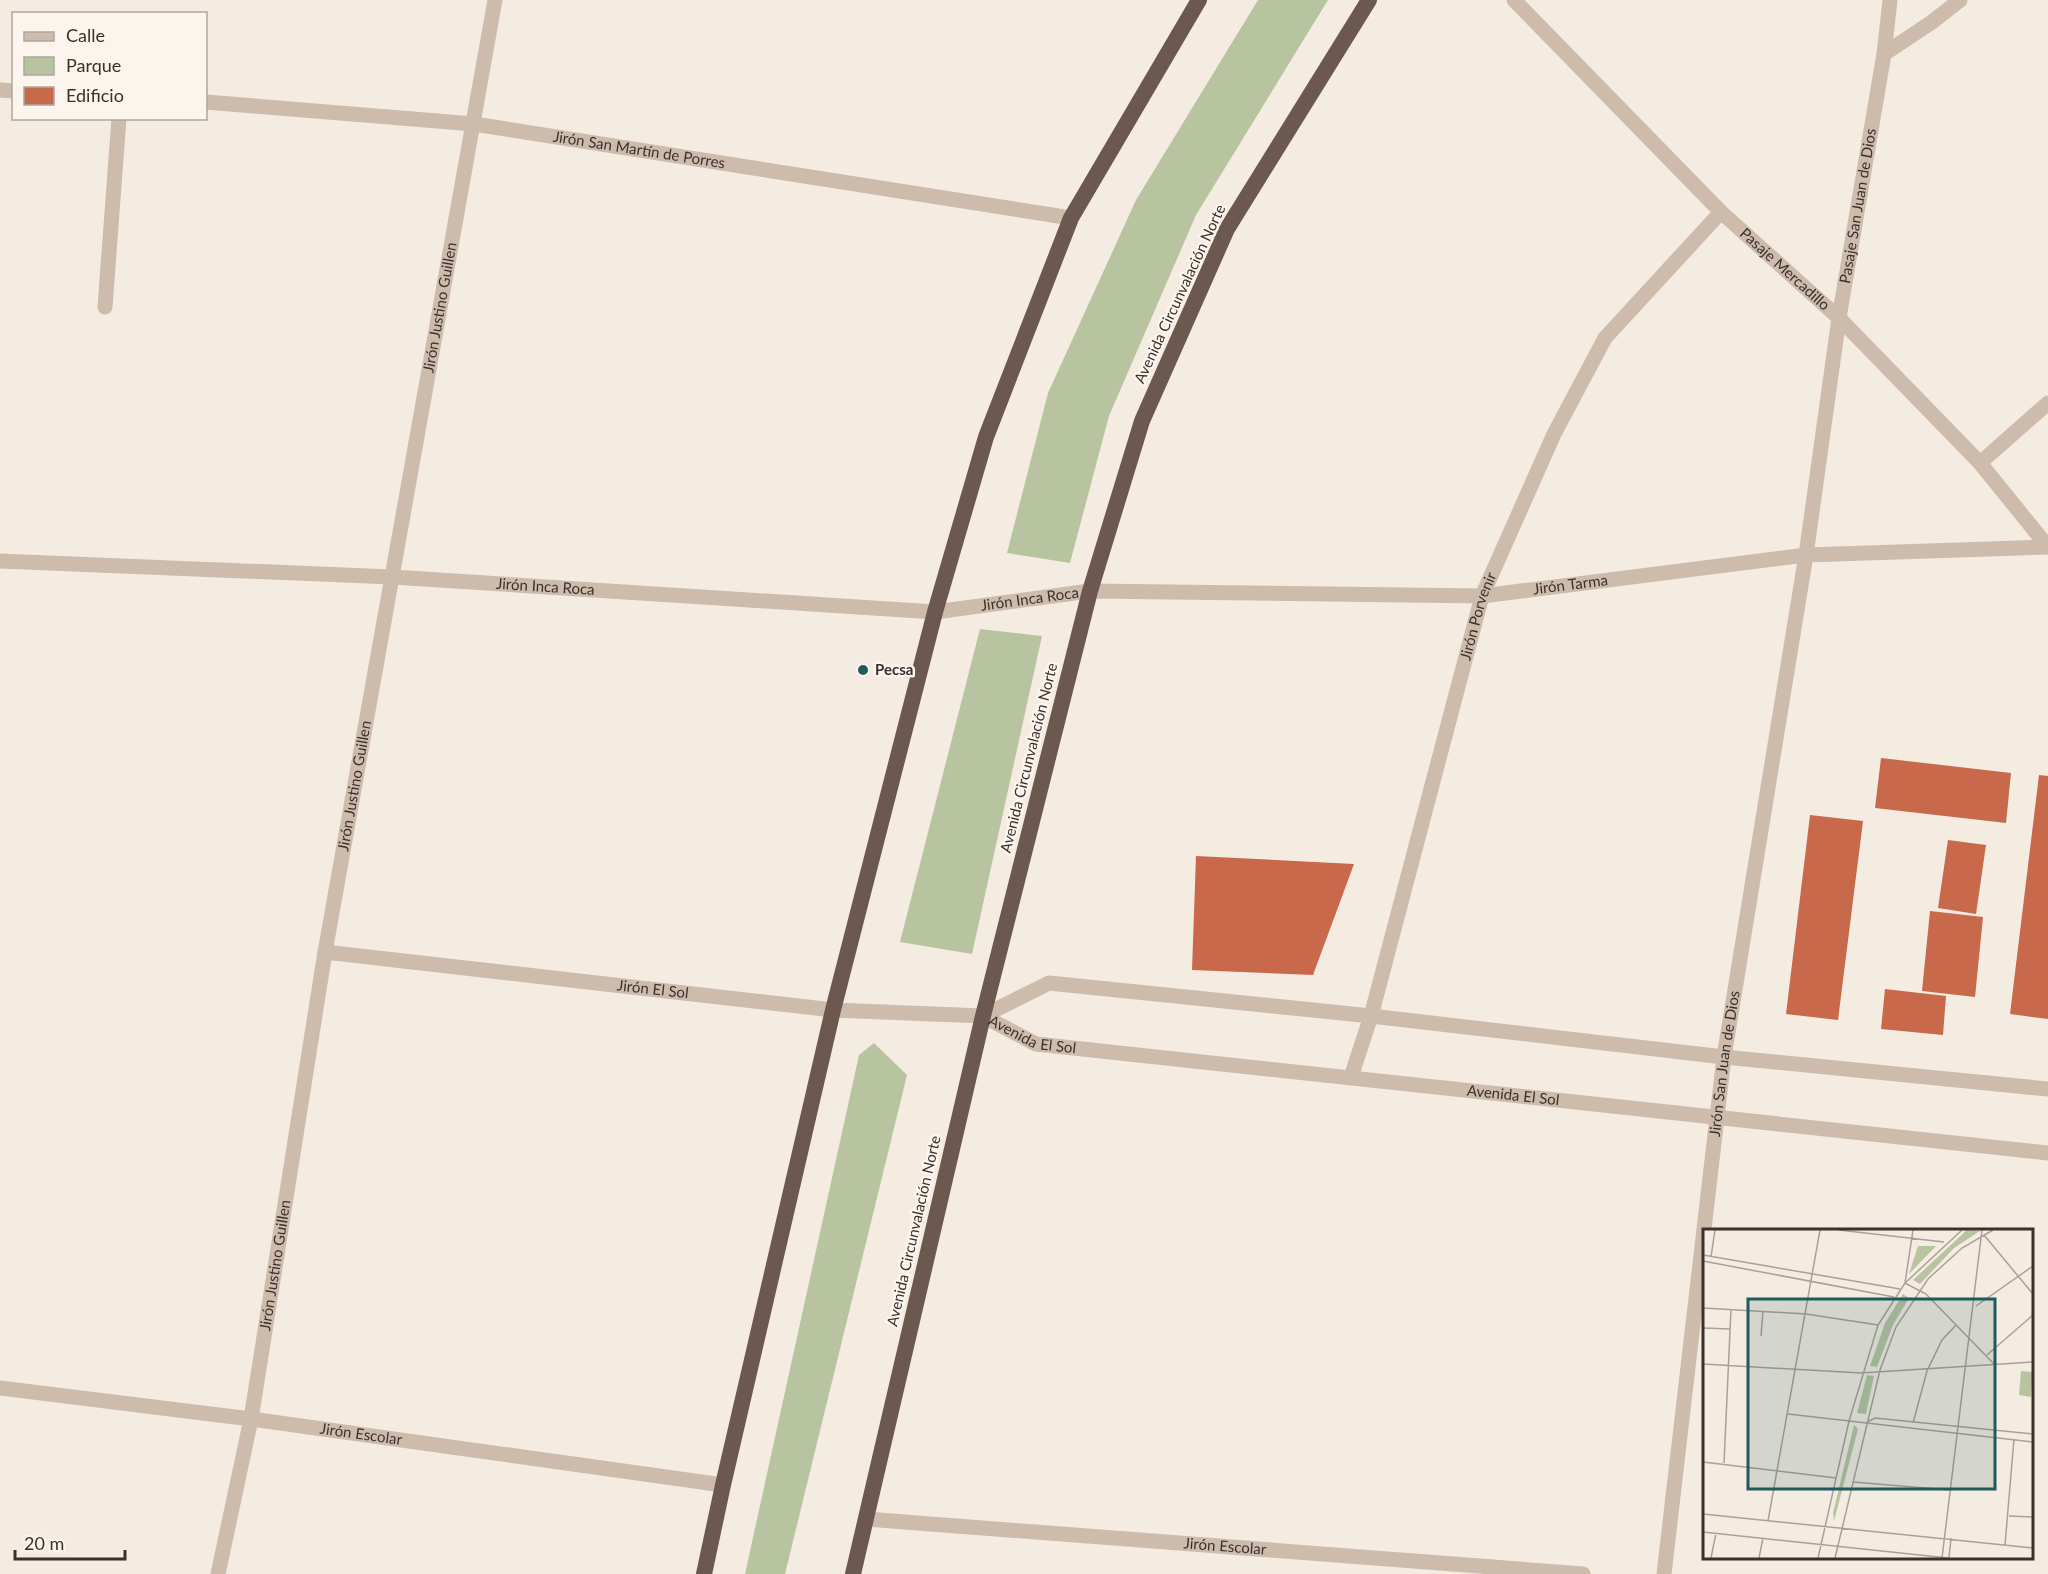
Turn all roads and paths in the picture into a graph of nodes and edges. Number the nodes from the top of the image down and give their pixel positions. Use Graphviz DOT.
graph roads {
  1 [pos="495,0"];
  2 [pos="1199,0"];
  3 [pos="1369,0"];
  4 [pos="1514,0"];
  5 [pos="1890,0"];
  6 [pos="1960,0"];
  7 [pos="1884,54"];
  8 [pos="207,102"];
  9 [pos="119,120"];
  10 [pos="474,124"];
  11 [pos="1721,212"];
  12 [pos="1071,218"];
  13 [pos="105,307"];
  14 [pos="1839,318"];
  15 [pos="2048,403"];
  16 [pos="1980,463"];
  17 [pos="2048,547"];
  18 [pos="1806,555"];
  19 [pos="0,561"];
  20 [pos="392,577"];
  21 [pos="1090,591"];
  22 [pos="1482,596"];
  23 [pos="935,612"];
  24 [pos="325,952"];
  25 [pos="833,1010"];
  26 [pos="983,1016"];
  27 [pos="1371,1016"];
  28 [pos="1725,1057"];
  29 [pos="1351,1077"];
  30 [pos="2048,1089"];
  31 [pos="1716,1117"];
  32 [pos="2048,1153"];
  33 [pos="1703,1229"];
  34 [pos="1703,1231"];
  35 [pos="0,1388"];
  36 [pos="251,1419"];
  37 [pos="723,1485"];
  38 [pos="866,1519"];
  39 [pos="218,1574"];
  40 [pos="704,1574"];
  41 [pos="854,1574"];
  42 [pos="1583,1574"];
  43 [pos="1664,1574"];
  1 -- 10 [label="street, Jirón Justino Guillen"];
  2 -- 12 [label="highway"];
  3 -- 21 [label="highway, Avenida Circunvalación Norte"];
  4 -- 11 [label="street, Pasaje Mercadillo"];
  5 -- 7 [label="street, Pasaje San Juan de Dios"];
  6 -- 7 [label="street"];
  7 -- 14 [label="street, Pasaje San Juan de Dios"];
  8 -- 10 [label="street, Jirón San Martín de Porres"];
  9 -- 13 [label="street"];
  10 -- 12 [label="street, Jirón San Martín de Porres"];
  10 -- 20 [label="street, Jirón Justino Guillen"];
  11 -- 14 [label="street, Pasaje Mercadillo"];
  11 -- 22 [label="street, Jirón Porvenir"];
  12 -- 23 [label="highway"];
  14 -- 16 [label="street, Pasaje Mercadillo"];
  14 -- 18 [label="street, Pasaje San Juan de Dios"];
  15 -- 16 [label="street"];
  16 -- 17 [label="street, Pasaje Mercadillo"];
  17 -- 18 [label="street, Jirón Tarma"];
  18 -- 22 [label="street, Jirón Tarma"];
  18 -- 28 [label="street, Jirón San Juan de Dios"];
  19 -- 20 [label="street, Jirón Inca Roca"];
  20 -- 23 [label="street, Jirón Inca Roca"];
  20 -- 24 [label="street, Jirón Justino Guillen"];
  21 -- 22 [label="street, Jirón Tarma"];
  21 -- 23 [label="street, Jirón Inca Roca"];
  21 -- 26 [label="highway, Avenida Circunvalación Norte"];
  22 -- 27 [label="street, Jirón Porvenir"];
  23 -- 25 [label="highway"];
  24 -- 25 [label="street, Jirón El Sol"];
  24 -- 36 [label="street, Jirón Justino Guillen"];
  25 -- 26 [label="street, Jirón El Sol"];
  25 -- 37 [label="highway"];
  26 -- 27 [label="street, Avenida El Sol"];
  26 -- 29 [label="street, Avenida El Sol"];
  26 -- 38 [label="highway, Avenida Circunvalación Norte"];
  27 -- 28 [label="street, Avenida El Sol"];
  27 -- 29 [label="street, Jirón Porvenir"];
  28 -- 30 [label="street, Avenida El Sol"];
  28 -- 31 [label="street, Jirón San Juan de Dios"];
  29 -- 31 [label="street, Avenida El Sol"];
  31 -- 32 [label="street, Avenida El Sol"];
  31 -- 33 [label="street, Jirón San Juan de Dios"];
  34 -- 43 [label="street, Jirón San Juan de Dios"];
  35 -- 36 [label="street, Jirón Escolar"];
  36 -- 37 [label="street, Jirón Escolar"];
  36 -- 39 [label="street, Jirón Justino Guillen"];
  37 -- 40 [label="highway"];
  38 -- 41 [label="highway, Avenida Circunvalación Norte"];
  38 -- 42 [label="street, Jirón Escolar"];
}
